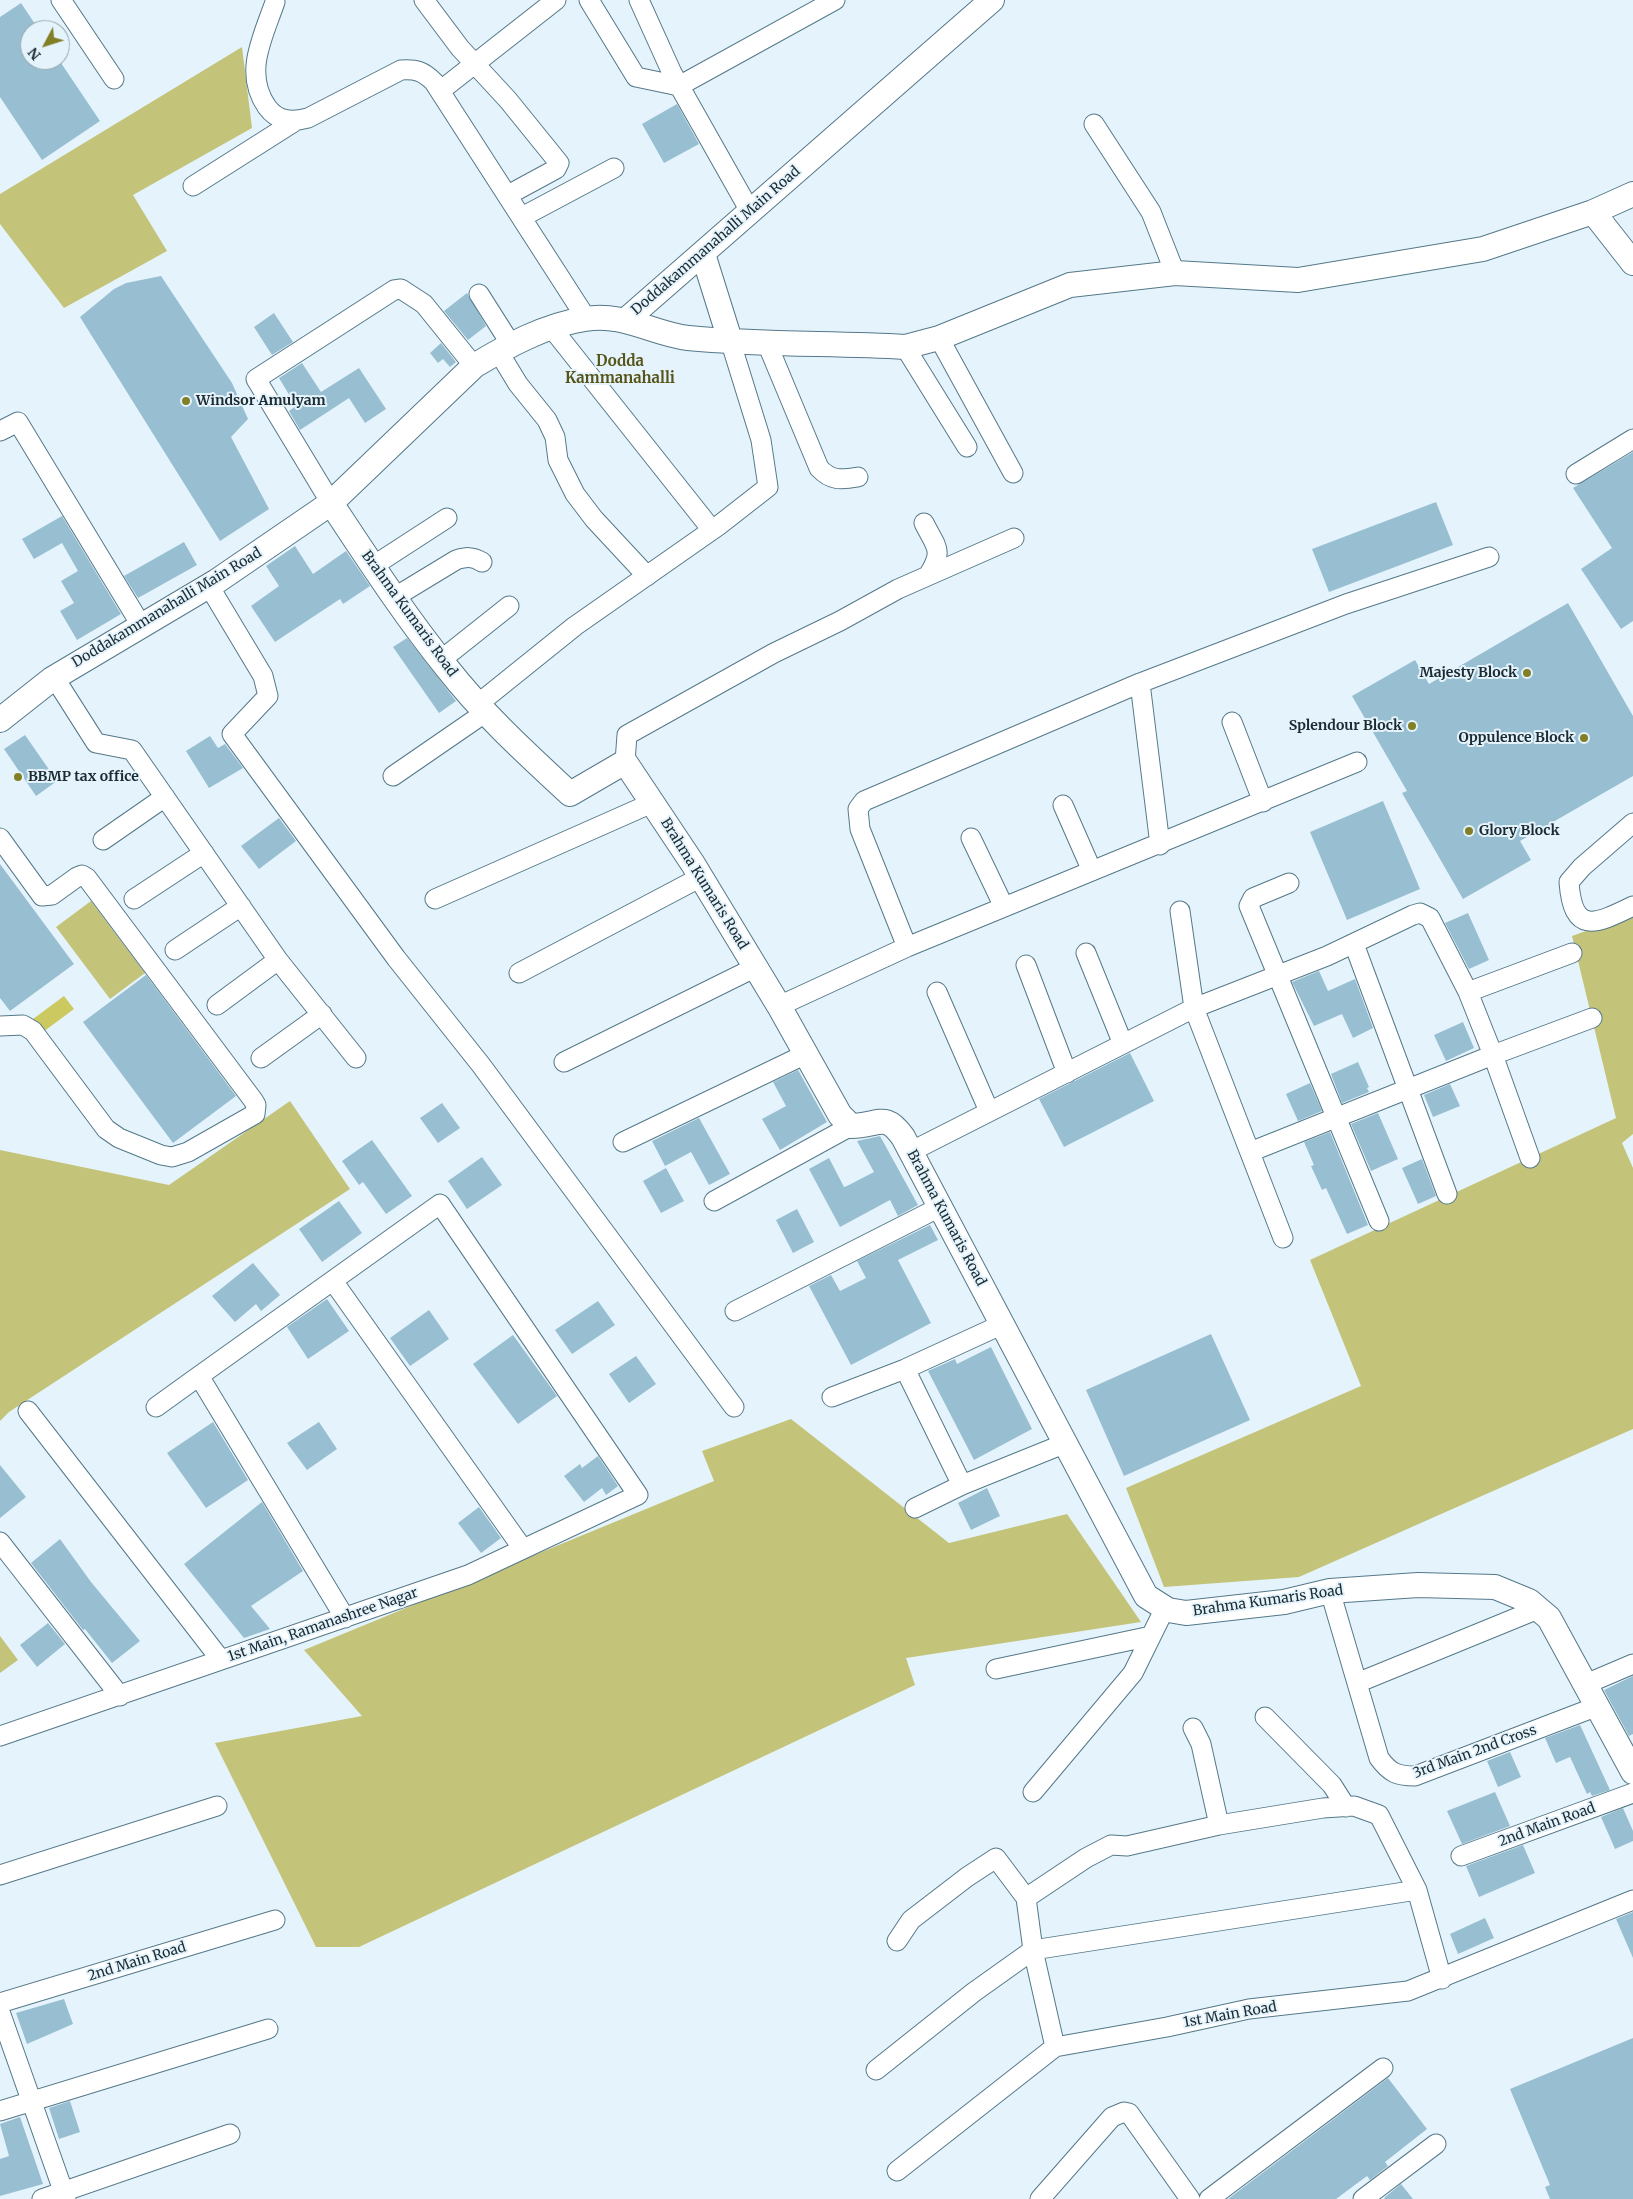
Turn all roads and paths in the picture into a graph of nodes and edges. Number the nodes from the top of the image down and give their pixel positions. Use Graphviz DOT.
graph roads {
  1 [pos="61,0"];
  2 [pos="424,0"];
  3 [pos="556,0"];
  4 [pos="589,0"];
  5 [pos="639,0"];
  6 [pos="834,0"];
  7 [pos="992,0"];
  8 [pos="275,2"];
  9 [pos="473,64"];
  10 [pos="114,80"];
  11 [pos="679,86"];
  12 [pos="440,91"];
  13 [pos="294,122"];
  14 [pos="1094,124"];
  15 [pos="614,168"];
  16 [pos="194,186"];
  17 [pos="1633,194"];
  18 [pos="508,195"];
  19 [pos="750,211"];
  20 [pos="1593,212"];
  21 [pos="522,217"];
  22 [pos="702,254"];
  23 [pos="1633,263"];
  24 [pos="1175,272"];
  25 [pos="479,294"];
  26 [pos="586,318"];
  27 [pos="626,320"];
  28 [pos="551,327"];
  29 [pos="938,338"];
  30 [pos="730,340"];
  31 [pos="766,341"];
  32 [pos="905,347"];
  33 [pos="505,348"];
  34 [pos="474,366"];
  35 [pos="0,431"];
  36 [pos="1633,439"];
  37 [pos="967,447"];
  38 [pos="1013,473"];
  39 [pos="1576,474"];
  40 [pos="858,476"];
  41 [pos="331,503"];
  42 [pos="447,518"];
  43 [pos="924,523"];
  44 [pos="712,530"];
  45 [pos="1014,538"];
  46 [pos="1489,557"];
  47 [pos="482,562"];
  48 [pos="373,566"];
  49 [pos="929,574"];
  50 [pos="646,576"];
  51 [pos="209,586"];
  52 [pos="395,597"];
  53 [pos="509,606"];
  54 [pos="141,625"];
  55 [pos="441,660"];
  56 [pos="54,677"];
  57 [pos="1140,683"];
  58 [pos="482,708"];
  59 [pos="0,720"];
  60 [pos="1232,722"];
  61 [pos="625,762"];
  62 [pos="1357,762"];
  63 [pos="393,776"];
  64 [pos="166,797"];
  65 [pos="652,802"];
  66 [pos="1263,802"];
  67 [pos="1064,805"];
  68 [pos="1633,823"];
  69 [pos="0,838"];
  70 [pos="971,838"];
  71 [pos="102,840"];
  72 [pos="1160,845"];
  73 [pos="204,853"];
  74 [pos="1092,871"];
  75 [pos="701,877"];
  76 [pos="1289,882"];
  77 [pos="134,899"];
  78 [pos="436,900"];
  79 [pos="240,906"];
  80 [pos="1633,906"];
  81 [pos="1004,907"];
  82 [pos="1180,911"];
  83 [pos="1354,944"];
  84 [pos="907,947"];
  85 [pos="175,950"];
  86 [pos="1086,953"];
  87 [pos="1572,953"];
  88 [pos="278,960"];
  89 [pos="1026,965"];
  90 [pos="756,967"];
  91 [pos="519,973"];
  92 [pos="1279,976"];
  93 [pos="937,992"];
  94 [pos="1468,992"];
  95 [pos="217,1005"];
  96 [pos="779,1006"];
  97 [pos="1194,1008"];
  98 [pos="322,1014"];
  99 [pos="1592,1018"];
  100 [pos="0,1026"];
  101 [pos="1123,1044"];
  102 [pos="806,1054"];
  103 [pos="1493,1055"];
  104 [pos="261,1058"];
  105 [pos="356,1058"];
  106 [pos="564,1062"];
  107 [pos="1066,1073"];
  108 [pos="1408,1090"];
  109 [pos="989,1111"];
  110 [pos="1337,1119"];
  111 [pos="851,1126"];
  112 [pos="623,1142"];
  113 [pos="910,1152"];
  114 [pos="1250,1152"];
  115 [pos="1530,1158"];
  116 [pos="1447,1194"];
  117 [pos="714,1201"];
  118 [pos="940,1207"];
  119 [pos="1379,1221"];
  120 [pos="1284,1238"];
  121 [pos="333,1281"];
  122 [pos="735,1310"];
  123 [pos="1003,1324"];
  124 [pos="906,1369"];
  125 [pos="199,1376"];
  126 [pos="832,1397"];
  127 [pos="156,1407"];
  128 [pos="734,1407"];
  129 [pos="28,1411"];
  130 [pos="1066,1443"];
  131 [pos="962,1485"];
  132 [pos="915,1508"];
  133 [pos="0,1542"];
  134 [pos="523,1549"];
  135 [pos="1330,1591"];
  136 [pos="1165,1608"];
  137 [pos="1538,1609"];
  138 [pos="345,1618"];
  139 [pos="1150,1636"];
  140 [pos="221,1660"];
  141 [pos="1633,1664"];
  142 [pos="996,1669"];
  143 [pos="1357,1683"];
  144 [pos="1586,1684"];
  145 [pos="120,1696"];
  146 [pos="1598,1706"];
  147 [pos="1265,1717"];
  148 [pos="1193,1728"];
  149 [pos="0,1736"];
  150 [pos="1633,1772"];
  151 [pos="1033,1792"];
  152 [pos="1633,1793"];
  153 [pos="216,1806"];
  154 [pos="1346,1807"];
  155 [pos="1219,1825"];
  156 [pos="1461,1856"];
  157 [pos="0,1875"];
  158 [pos="1417,1890"];
  159 [pos="1026,1898"];
  160 [pos="1633,1900"];
  161 [pos="275,1920"];
  162 [pos="897,1941"];
  163 [pos="1033,1950"];
  164 [pos="1442,1979"];
  165 [pos="0,2003"];
  166 [pos="0,2012"];
  167 [pos="268,2029"];
  168 [pos="1055,2046"];
  169 [pos="1383,2068"];
  170 [pos="876,2070"];
  171 [pos="33,2100"];
  172 [pos="0,2111"];
  173 [pos="230,2134"];
  174 [pos="1436,2144"];
  175 [pos="897,2171"];
  176 [pos="65,2195"];
  177 [pos="42,2199"];
  178 [pos="1040,2199"];
  179 [pos="1190,2199"];
  180 [pos="1209,2199"];
  181 [pos="1363,2199"];
  1 -- 10 [label="street"];
  2 -- 9 [label="street"];
  3 -- 9 [label="street"];
  4 -- 11 [label="street"];
  5 -- 11 [label="street"];
  6 -- 11 [label="street"];
  7 -- 19 [label="street, Doddakammanahalli Main Road"];
  8 -- 13 [label="street"];
  9 -- 12 [label="street"];
  9 -- 18 [label="street"];
  11 -- 19 [label="street"];
  12 -- 13 [label="street"];
  12 -- 18 [label="street"];
  13 -- 16 [label="street"];
  14 -- 24 [label="street"];
  15 -- 21 [label="street"];
  17 -- 20 [label="street"];
  18 -- 21 [label="street"];
  19 -- 22 [label="street, Doddakammanahalli Main Road"];
  20 -- 23 [label="street"];
  20 -- 24 [label="street"];
  21 -- 26 [label="street"];
  22 -- 27 [label="street, Doddakammanahalli Main Road"];
  22 -- 30 [label="street"];
  24 -- 29 [label="street"];
  25 -- 33 [label="street"];
  26 -- 27 [label="street, Doddakammanahalli Main Road"];
  26 -- 28 [label="street, Doddakammanahalli Main Road"];
  27 -- 30 [label="street"];
  28 -- 33 [label="street, Doddakammanahalli Main Road"];
  28 -- 44 [label="street"];
  29 -- 32 [label="street"];
  29 -- 38 [label="street"];
  30 -- 31 [label="street"];
  30 -- 44 [label="street"];
  31 -- 32 [label="street"];
  31 -- 40 [label="street"];
  32 -- 37 [label="street"];
  33 -- 34 [label="street, Doddakammanahalli Main Road"];
  33 -- 50 [label="street"];
  34 -- 41 [label="street, Doddakammanahalli Main Road"];
  34 -- 41 [label="street"];
  35 -- 54 [label="street"];
  36 -- 39 [label="street"];
  41 -- 48 [label="street, Brahma Kumaris Road"];
  41 -- 51 [label="street, Doddakammanahalli Main Road"];
  42 -- 48 [label="street"];
  43 -- 49 [label="street"];
  44 -- 50 [label="street"];
  45 -- 49 [label="street"];
  46 -- 57 [label="street"];
  47 -- 52 [label="street"];
  48 -- 52 [label="street, Brahma Kumaris Road"];
  49 -- 61 [label="street"];
  50 -- 58 [label="street"];
  51 -- 54 [label="street, Doddakammanahalli Main Road"];
  51 -- 128 [label="street"];
  52 -- 55 [label="street, Brahma Kumaris Road"];
  53 -- 55 [label="street"];
  54 -- 56 [label="street, Doddakammanahalli Main Road"];
  55 -- 58 [label="street, Brahma Kumaris Road"];
  56 -- 59 [label="street, Doddakammanahalli Main Road"];
  56 -- 64 [label="street"];
  57 -- 72 [label="street"];
  57 -- 84 [label="street"];
  58 -- 61 [label="street, Brahma Kumaris Road"];
  58 -- 63 [label="street"];
  60 -- 66 [label="street"];
  61 -- 65 [label="street, Brahma Kumaris Road"];
  62 -- 66 [label="street"];
  64 -- 71 [label="street"];
  64 -- 73 [label="street"];
  65 -- 75 [label="street, Brahma Kumaris Road"];
  65 -- 78 [label="street"];
  66 -- 72 [label="street"];
  67 -- 74 [label="street"];
  68 -- 80 [label="street"];
  69 -- 100 [label="street"];
  70 -- 81 [label="street"];
  72 -- 74 [label="street"];
  73 -- 77 [label="street"];
  73 -- 79 [label="street"];
  74 -- 81 [label="street"];
  75 -- 90 [label="street, Brahma Kumaris Road"];
  75 -- 91 [label="street"];
  76 -- 92 [label="street"];
  79 -- 85 [label="street"];
  79 -- 88 [label="street"];
  81 -- 84 [label="street"];
  82 -- 97 [label="street"];
  83 -- 92 [label="street"];
  83 -- 94 [label="street"];
  83 -- 108 [label="street"];
  84 -- 96 [label="street"];
  86 -- 101 [label="street"];
  87 -- 94 [label="street"];
  88 -- 95 [label="street"];
  88 -- 98 [label="street"];
  89 -- 107 [label="street"];
  90 -- 96 [label="street, Brahma Kumaris Road"];
  90 -- 106 [label="street"];
  92 -- 97 [label="street"];
  92 -- 110 [label="street"];
  93 -- 109 [label="street"];
  94 -- 103 [label="street"];
  96 -- 102 [label="street, Brahma Kumaris Road"];
  97 -- 101 [label="street"];
  97 -- 114 [label="street"];
  98 -- 104 [label="street"];
  98 -- 105 [label="street"];
  99 -- 103 [label="street"];
  101 -- 107 [label="street"];
  102 -- 111 [label="street, Brahma Kumaris Road"];
  102 -- 112 [label="street"];
  103 -- 108 [label="street"];
  103 -- 115 [label="street"];
  107 -- 109 [label="street"];
  108 -- 110 [label="street"];
  108 -- 116 [label="street"];
  109 -- 113 [label="street"];
  110 -- 114 [label="street"];
  110 -- 119 [label="street"];
  111 -- 113 [label="street, Brahma Kumaris Road"];
  111 -- 117 [label="street"];
  113 -- 118 [label="street, Brahma Kumaris Road"];
  114 -- 120 [label="street"];
  118 -- 122 [label="street"];
  118 -- 123 [label="street, Brahma Kumaris Road"];
  121 -- 125 [label="street"];
  121 -- 134 [label="street"];
  121 -- 134 [label="street, 1st Main, Ramanashree Nagar"];
  123 -- 124 [label="street"];
  123 -- 130 [label="street, Brahma Kumaris Road"];
  124 -- 126 [label="street"];
  124 -- 131 [label="street"];
  125 -- 127 [label="street"];
  125 -- 138 [label="street"];
  129 -- 140 [label="street"];
  130 -- 131 [label="street"];
  130 -- 136 [label="street, Brahma Kumaris Road"];
  131 -- 132 [label="street"];
  133 -- 145 [label="street"];
  134 -- 138 [label="street, 1st Main, Ramanashree Nagar"];
  135 -- 136 [label="street, Brahma Kumaris Road"];
  135 -- 137 [label="street, Brahma Kumaris Road"];
  135 -- 143 [label="street, 3rd Main 2nd Cross"];
  136 -- 139 [label="street"];
  137 -- 143 [label="street"];
  137 -- 144 [label="street, Brahma Kumaris Road"];
  138 -- 140 [label="street, 1st Main, Ramanashree Nagar"];
  139 -- 142 [label="street"];
  139 -- 151 [label="street"];
  140 -- 145 [label="street, 1st Main, Ramanashree Nagar"];
  141 -- 144 [label="street"];
  143 -- 146 [label="street, 3rd Main 2nd Cross"];
  144 -- 146 [label="street, Brahma Kumaris Road"];
  145 -- 149 [label="street, 1st Main, Ramanashree Nagar"];
  146 -- 150 [label="street, Brahma Kumaris Road"];
  147 -- 154 [label="street"];
  148 -- 155 [label="street"];
  152 -- 156 [label="street, 2nd Main Road"];
  153 -- 157 [label="street"];
  154 -- 155 [label="street"];
  154 -- 158 [label="street"];
  155 -- 159 [label="street"];
  158 -- 163 [label="street"];
  158 -- 164 [label="street"];
  159 -- 162 [label="street"];
  159 -- 163 [label="street"];
  160 -- 164 [label="street, 1st Main Road"];
  161 -- 165 [label="street, 2nd Main Road"];
  163 -- 168 [label="street"];
  163 -- 170 [label="street"];
  164 -- 168 [label="street, 1st Main Road"];
  166 -- 171 [label="street"];
  167 -- 171 [label="street"];
  168 -- 175 [label="street, 1st Main Road"];
  169 -- 180 [label="street"];
  171 -- 172 [label="street"];
  171 -- 176 [label="street"];
  173 -- 176 [label="street"];
  174 -- 181 [label="street"];
  176 -- 177 [label="street"];
  178 -- 179 [label="street"];
}
